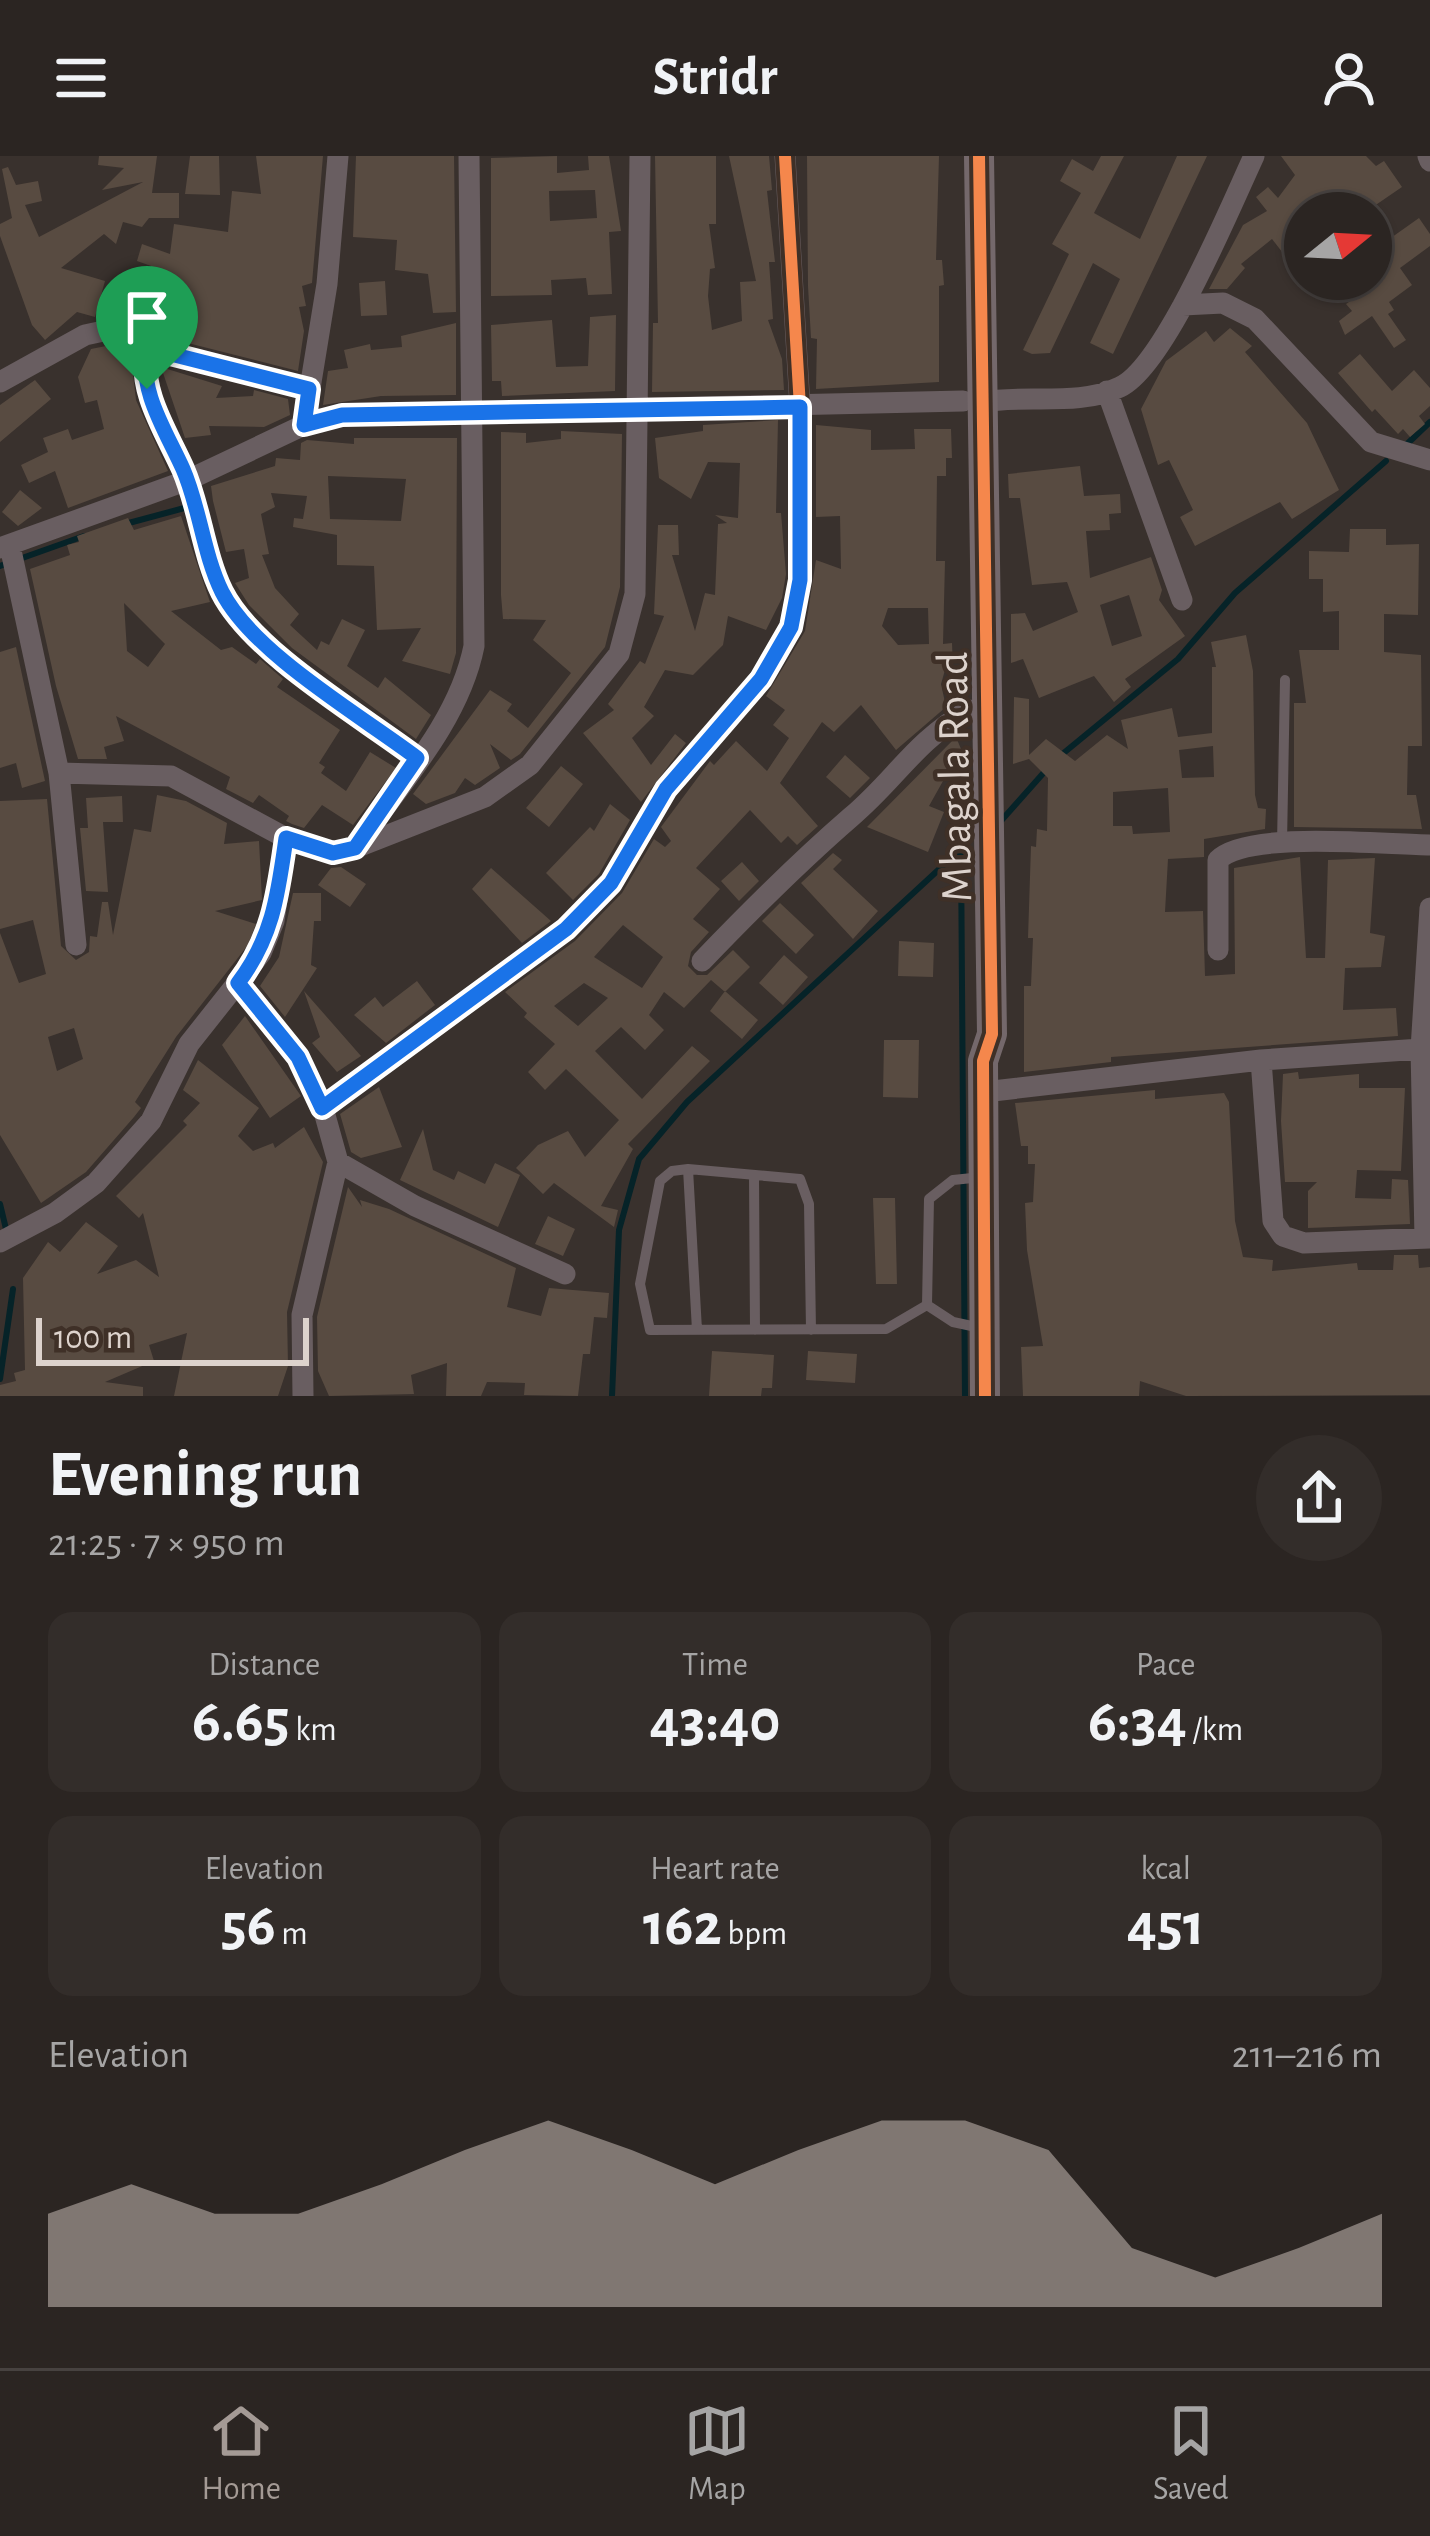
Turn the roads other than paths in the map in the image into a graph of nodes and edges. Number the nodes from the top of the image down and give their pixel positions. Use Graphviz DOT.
graph roads {
  1 [pos="338,156"];
  2 [pos="469,156"];
  3 [pos="640,156"];
  4 [pos="785,156"];
  5 [pos="959,156"];
  6 [pos="980,156"];
  7 [pos="1254,156"];
  8 [pos="1183,305"];
  9 [pos="147,348"];
  10 [pos="0,382"];
  11 [pos="309,389"];
  12 [pos="1108,391"];
  13 [pos="973,402"];
  14 [pos="800,407"];
  15 [pos="636,410"];
  16 [pos="474,413"];
  17 [pos="304,425"];
  18 [pos="1430,460"];
  19 [pos="188,479"];
  20 [pos="5,547"];
  21 [pos="1182,600"];
  22 [pos="1285,680"];
  23 [pos="969,710"];
  24 [pos="417,758"];
  25 [pos="59,772"];
  26 [pos="286,838"];
  27 [pos="1282,844"];
  28 [pos="1430,845"];
  29 [pos="355,848"];
  30 [pos="1430,908"];
  31 [pos="76,944"];
  32 [pos="1218,950"];
  33 [pos="702,961"];
  34 [pos="238,983"];
  35 [pos="1420,1049"];
  36 [pos="1261,1060"];
  37 [pos="984,1077"];
  38 [pos="322,1108"];
  39 [pos="338,1162"];
  40 [pos="688,1168"];
  41 [pos="754,1174"];
  42 [pos="985,1177"];
  43 [pos="1427,1238"];
  44 [pos="0,1242"];
  45 [pos="565,1274"];
  46 [pos="926,1305"];
  47 [pos="985,1328"];
  48 [pos="697,1330"];
  49 [pos="755,1330"];
  50 [pos="811,1330"];
  51 [pos="303,1396"];
  52 [pos="985,1396"];
  1 -- 11 [label="street"];
  2 -- 16 [label="street"];
  3 -- 15 [label="street"];
  4 -- 14 [label="street"];
  5 -- 13 [label="street, Mbagala Road"];
  6 -- 13 [label="street, Mbagala Road"];
  7 -- 8 [label="street"];
  8 -- 12 [label="street"];
  8 -- 18 [label="street"];
  9 -- 10 [label="street"];
  9 -- 11 [label="street"];
  9 -- 19 [label="street"];
  11 -- 17 [label="street"];
  12 -- 13 [label="street"];
  12 -- 21 [label="street"];
  13 -- 14 [label="street"];
  13 -- 23 [label="street, Mbagala Road"];
  13 -- 37 [label="street, Mbagala Road"];
  14 -- 15 [label="street"];
  14 -- 38 [label="street"];
  15 -- 16 [label="street"];
  15 -- 29 [label="street"];
  16 -- 17 [label="street"];
  16 -- 24 [label="street"];
  17 -- 19 [label="street"];
  19 -- 20 [label="street"];
  19 -- 24 [label="street"];
  20 -- 25 [label="street"];
  22 -- 27 [label="lane"];
  23 -- 33 [label="street"];
  23 -- 37 [label="street, Mbagala Road"];
  24 -- 29 [label="street"];
  25 -- 26 [label="street"];
  25 -- 31 [label="street"];
  26 -- 29 [label="street"];
  26 -- 34 [label="street"];
  27 -- 28 [label="street"];
  27 -- 32 [label="street"];
  30 -- 35 [label="street"];
  34 -- 38 [label="street"];
  34 -- 44 [label="street"];
  35 -- 36 [label="street"];
  35 -- 43 [label="street"];
  36 -- 37 [label="street"];
  36 -- 43 [label="street"];
  37 -- 42 [label="street, Mbagala Road"];
  38 -- 39 [label="street"];
  39 -- 45 [label="street"];
  39 -- 51 [label="street"];
  40 -- 41 [label="lane"];
  40 -- 48 [label="lane"];
  40 -- 48 [label="lane"];
  41 -- 49 [label="lane"];
  41 -- 50 [label="lane"];
  42 -- 46 [label="lane"];
  42 -- 47 [label="street, Mbagala Road"];
  46 -- 47 [label="lane"];
  46 -- 50 [label="lane"];
  47 -- 52 [label="street, Mbagala Road"];
  48 -- 49 [label="lane"];
  49 -- 50 [label="lane"];
}
